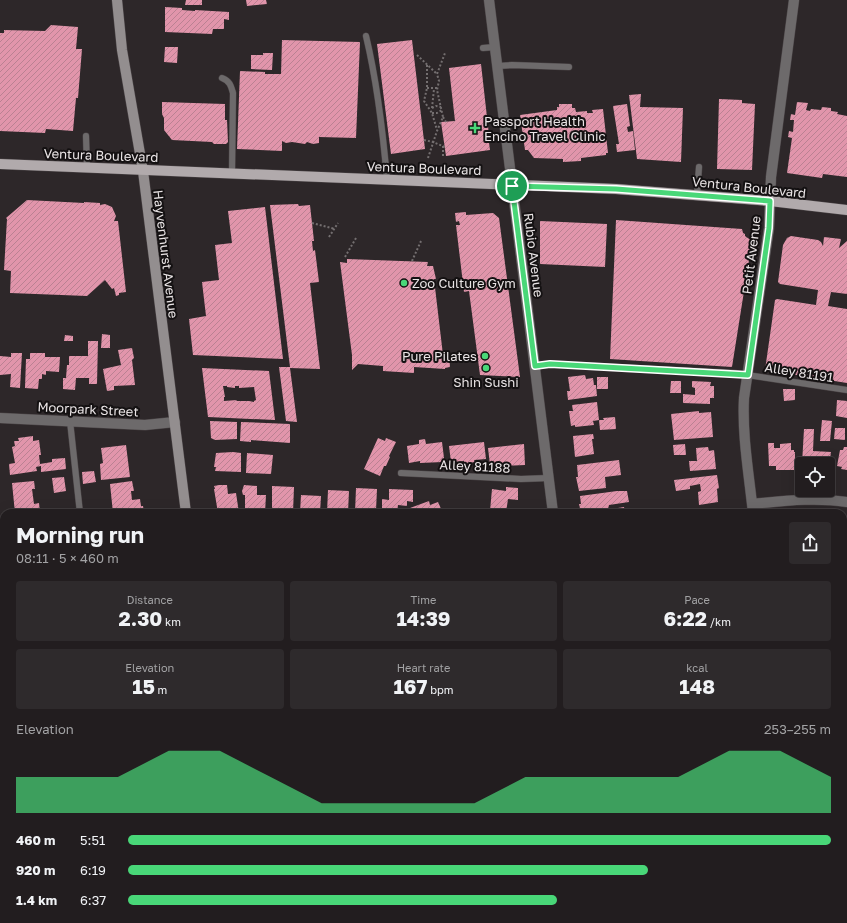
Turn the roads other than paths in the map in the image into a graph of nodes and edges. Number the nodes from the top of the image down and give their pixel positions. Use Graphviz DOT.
graph roads {
  1 [pos="117,0"];
  2 [pos="489,0"];
  3 [pos="794,0"];
  4 [pos="366,36"];
  5 [pos="483,48"];
  6 [pos="495,48"];
  7 [pos="498,66"];
  8 [pos="569,67"];
  9 [pos="222,78"];
  10 [pos="86,136"];
  11 [pos="0,164"];
  12 [pos="699,167"];
  13 [pos="87,168"];
  14 [pos="142,170"];
  15 [pos="232,173"];
  16 [pos="386,180"];
  17 [pos="512,186"];
  18 [pos="697,194"];
  19 [pos="770,201"];
  20 [pos="847,210"];
  21 [pos="535,366"];
  22 [pos="748,375"];
  23 [pos="847,390"];
  24 [pos="0,418"];
  25 [pos="70,421"];
  26 [pos="175,422"];
  27 [pos="400,473"];
  28 [pos="549,478"];
  29 [pos="847,502"];
  30 [pos="80,509"];
  31 [pos="186,509"];
  32 [pos="553,509"];
  33 [pos="753,509"];
  1 -- 14 [label="main road, Hayvenhurst Avenue"];
  2 -- 6 [label="street, Rubio Avenue"];
  3 -- 19 [label="street, Petit Avenue"];
  4 -- 16 [label="lane"];
  5 -- 6 [label="lane"];
  6 -- 7 [label="street, Rubio Avenue"];
  7 -- 8 [label="lane"];
  7 -- 17 [label="street, Rubio Avenue"];
  9 -- 15 [label="lane"];
  10 -- 13 [label="lane"];
  11 -- 13 [label="main road, Ventura Boulevard"];
  12 -- 18 [label="lane"];
  13 -- 14 [label="main road, Ventura Boulevard"];
  14 -- 15 [label="main road, Ventura Boulevard"];
  14 -- 26 [label="main road, Hayvenhurst Avenue"];
  15 -- 16 [label="main road, Ventura Boulevard"];
  16 -- 17 [label="main road, Ventura Boulevard"];
  17 -- 18 [label="main road, Ventura Boulevard"];
  17 -- 21 [label="street, Rubio Avenue"];
  18 -- 19 [label="main road, Ventura Boulevard"];
  19 -- 20 [label="main road, Ventura Boulevard"];
  19 -- 22 [label="street, Petit Avenue"];
  21 -- 22 [label="lane, Alley 81191"];
  21 -- 28 [label="street, Rubio Avenue"];
  22 -- 23 [label="lane, Alley 81191"];
  22 -- 33 [label="street, Petit Avenue"];
  24 -- 25 [label="street, Moorpark Street"];
  25 -- 26 [label="street, Moorpark Street"];
  25 -- 30 [label="lane"];
  26 -- 31 [label="main road, Hayvenhurst Avenue"];
  27 -- 28 [label="lane, Alley 81188"];
  28 -- 32 [label="street, Rubio Avenue"];
  29 -- 33 [label="street"];
}
